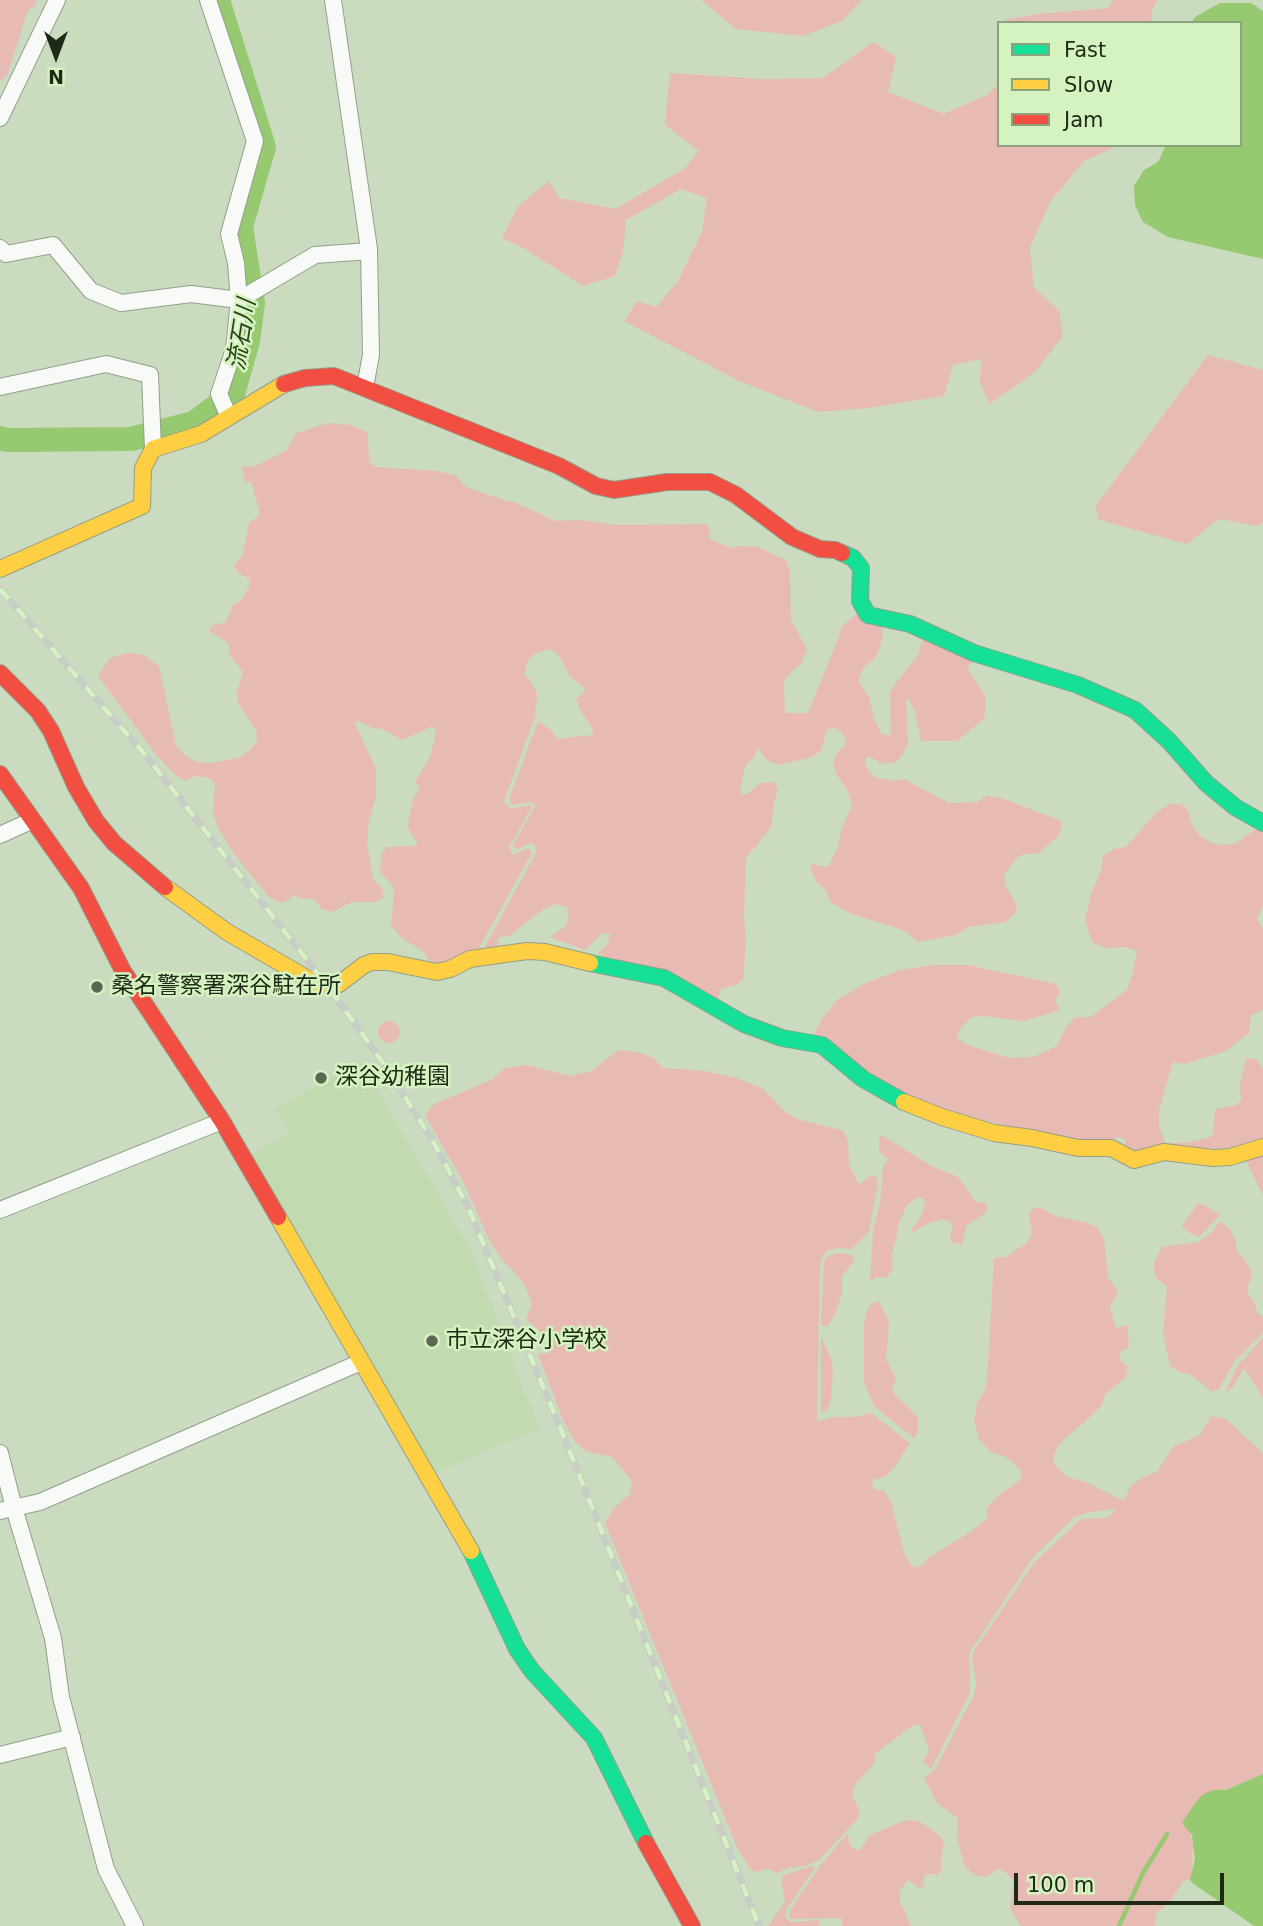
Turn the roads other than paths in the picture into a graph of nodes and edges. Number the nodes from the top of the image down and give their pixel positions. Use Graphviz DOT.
graph roads {
  1 [pos="57,0"];
  2 [pos="208,0"];
  3 [pos="333,0"];
  4 [pos="0,118"];
  5 [pos="0,248"];
  6 [pos="369,251"];
  7 [pos="239,300"];
  8 [pos="0,387"];
  9 [pos="365,387"];
  10 [pos="228,415"];
  11 [pos="153,449"];
  12 [pos="0,569"];
  13 [pos="0,673"];
  14 [pos="0,774"];
  15 [pos="31,821"];
  16 [pos="1263,823"];
  17 [pos="0,835"];
  18 [pos="222,1121"];
  19 [pos="1263,1147"];
  20 [pos="0,1210"];
  21 [pos="360,1362"];
  22 [pos="0,1453"];
  23 [pos="7,1510"];
  24 [pos="72,1737"];
  25 [pos="0,1755"];
  26 [pos="135,1926"];
  27 [pos="692,1926"];
  1 -- 4 [label="street"];
  2 -- 7 [label="street"];
  3 -- 6 [label="street"];
  5 -- 7 [label="street"];
  6 -- 7 [label="street"];
  6 -- 9 [label="street"];
  7 -- 10 [label="street"];
  8 -- 11 [label="street"];
  9 -- 10 [label="street"];
  9 -- 16 [label="street"];
  10 -- 11 [label="street"];
  11 -- 12 [label="street"];
  13 -- 19 [label="street"];
  14 -- 15 [label="street"];
  15 -- 17 [label="street"];
  15 -- 18 [label="street"];
  18 -- 20 [label="street"];
  18 -- 21 [label="street"];
  21 -- 23 [label="street"];
  21 -- 27 [label="street"];
  22 -- 23 [label="street"];
  23 -- 24 [label="street"];
  24 -- 25 [label="street"];
  24 -- 26 [label="street"];
}
